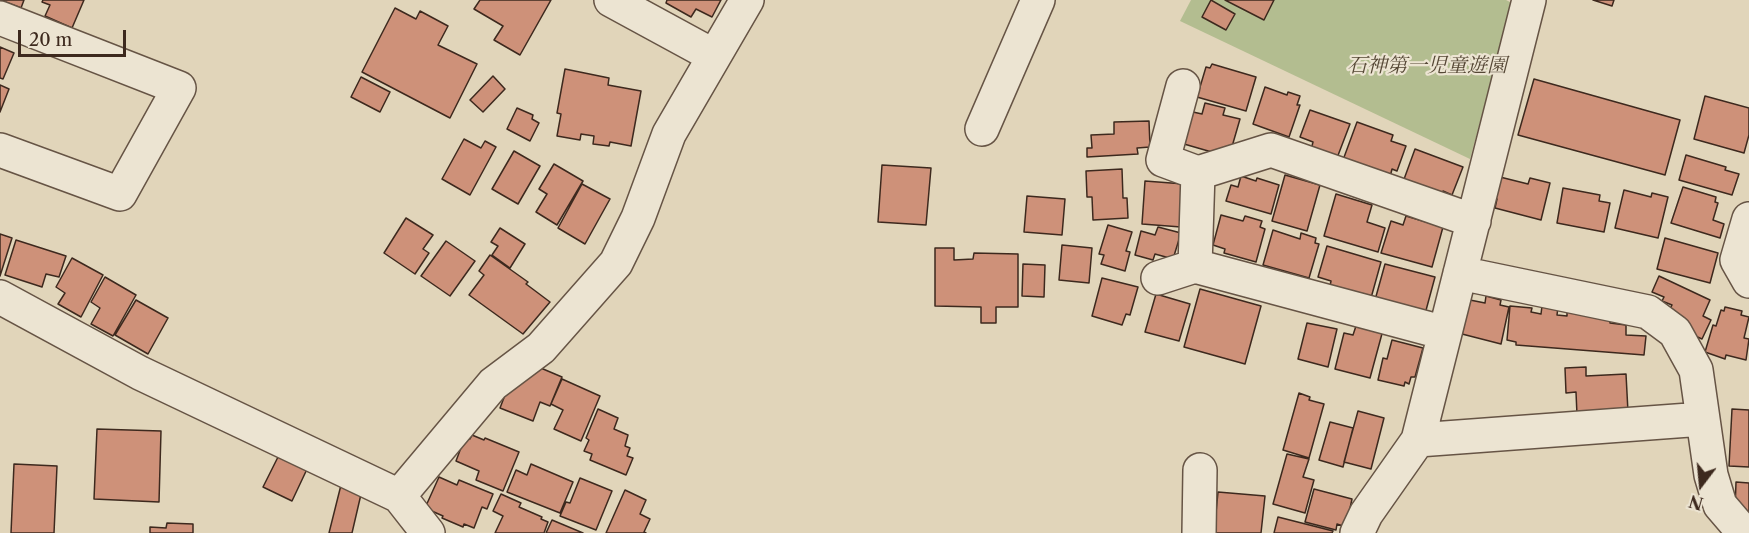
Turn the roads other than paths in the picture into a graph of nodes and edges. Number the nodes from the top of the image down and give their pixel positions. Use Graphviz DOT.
graph roads {
  1 [pos="610,0"];
  2 [pos="747,0"];
  3 [pos="1038,0"];
  4 [pos="1529,0"];
  5 [pos="0,18"];
  6 [pos="714,56"];
  7 [pos="1183,86"];
  8 [pos="982,129"];
  9 [pos="0,150"];
  10 [pos="1198,173"];
  11 [pos="1749,219"];
  12 [pos="1474,221"];
  13 [pos="1195,266"];
  14 [pos="1460,273"];
  15 [pos="1158,278"];
  16 [pos="1749,281"];
  17 [pos="0,297"];
  18 [pos="1445,333"];
  19 [pos="1703,419"];
  20 [pos="1418,440"];
  21 [pos="1200,470"];
  22 [pos="399,496"];
  23 [pos="428,533"];
  24 [pos="1199,533"];
  25 [pos="1357,533"];
  26 [pos="1744,533"];
  1 -- 6 [label="street"];
  2 -- 6 [label="street"];
  3 -- 8 [label="street"];
  4 -- 12 [label="street"];
  5 -- 9 [label="street"];
  6 -- 22 [label="street"];
  7 -- 10 [label="street"];
  10 -- 12 [label="street"];
  10 -- 13 [label="street"];
  11 -- 16 [label="street"];
  12 -- 14 [label="street"];
  13 -- 15 [label="street"];
  13 -- 18 [label="street"];
  14 -- 18 [label="street"];
  14 -- 19 [label="street"];
  17 -- 22 [label="street"];
  18 -- 20 [label="street"];
  19 -- 20 [label="street"];
  19 -- 26 [label="street"];
  20 -- 25 [label="street"];
  21 -- 24 [label="street"];
  22 -- 23 [label="street"];
}
